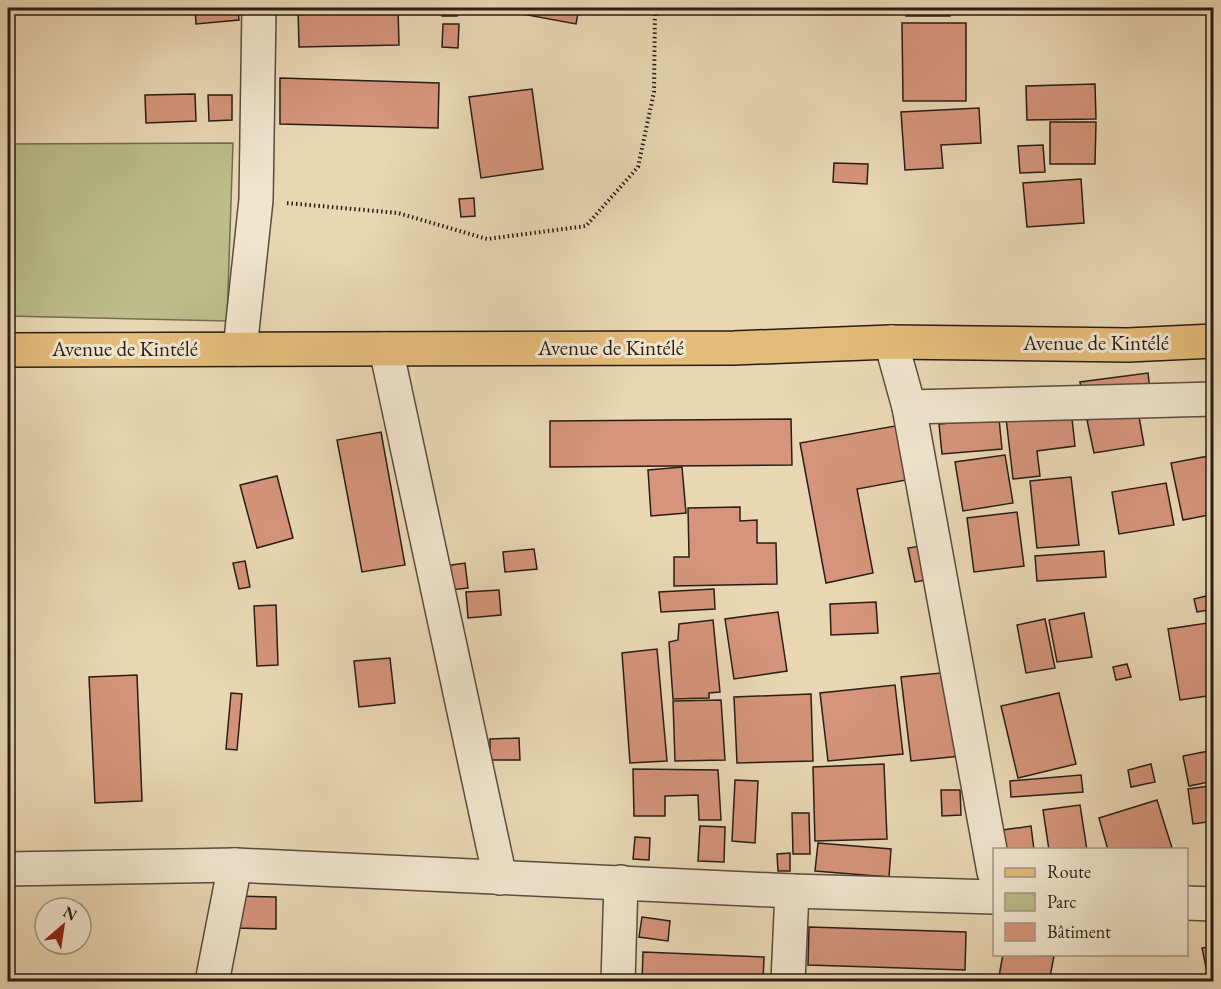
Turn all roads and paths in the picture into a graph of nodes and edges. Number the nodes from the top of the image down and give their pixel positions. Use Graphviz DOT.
graph roads {
  1 [pos="259,8"];
  2 [pos="655,8"];
  3 [pos="256,200"];
  4 [pos="1214,341"];
  5 [pos="891,342"];
  6 [pos="240,349"];
  7 [pos="386,349"];
  8 [pos="8,350"];
  9 [pos="1214,399"];
  10 [pos="909,407"];
  11 [pos="235,865"];
  12 [pos="993,867"];
  13 [pos="8,869"];
  14 [pos="500,878"];
  15 [pos="621,882"];
  16 [pos="792,891"];
  17 [pos="993,897"];
  18 [pos="1188,903"];
  19 [pos="1214,904"];
  20 [pos="212,981"];
  21 [pos="618,981"];
  22 [pos="788,981"];
  1 -- 3 [label="street"];
  2 -- 3 [label="path"];
  3 -- 6 [label="street"];
  4 -- 5 [label="main road, Avenue de Kintélé"];
  5 -- 7 [label="main road, Avenue de Kintélé"];
  5 -- 10 [label="street"];
  6 -- 7 [label="main road, Avenue de Kintélé"];
  6 -- 8 [label="main road, Avenue de Kintélé"];
  7 -- 14 [label="street"];
  9 -- 10 [label="street"];
  10 -- 12 [label="street"];
  11 -- 13 [label="street"];
  11 -- 14 [label="street"];
  11 -- 20 [label="street"];
  14 -- 15 [label="street"];
  15 -- 16 [label="street"];
  15 -- 21 [label="street"];
  16 -- 17 [label="street"];
  16 -- 22 [label="street"];
  18 -- 19 [label="street"];
}
